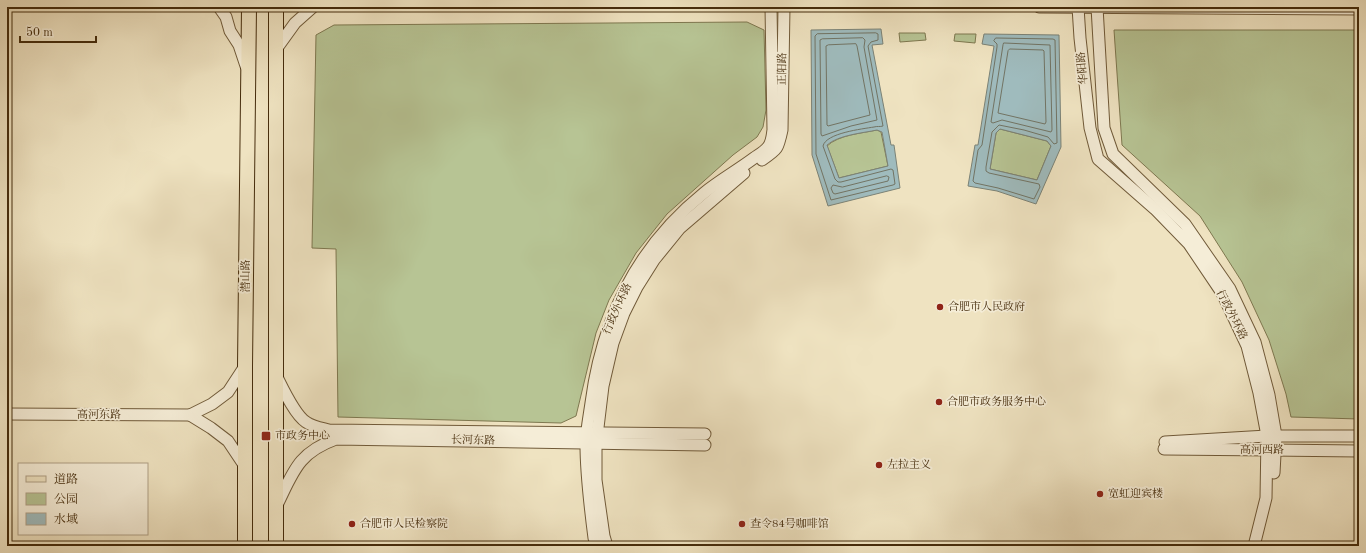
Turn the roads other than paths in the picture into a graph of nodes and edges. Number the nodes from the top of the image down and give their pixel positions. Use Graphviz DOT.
graph roads {
  1 [pos="219,7"];
  2 [pos="249,7"];
  3 [pos="276,7"];
  4 [pos="313,7"];
  5 [pos="771,7"];
  6 [pos="784,7"];
  7 [pos="1039,7"];
  8 [pos="1078,7"];
  9 [pos="1097,7"];
  10 [pos="1359,10"];
  11 [pos="277,48"];
  12 [pos="248,72"];
  13 [pos="1090,128"];
  14 [pos="1104,128"];
  15 [pos="778,130"];
  16 [pos="245,366"];
  17 [pos="277,376"];
  18 [pos="7,414"];
  19 [pos="190,415"];
  20 [pos="1272,436"];
  21 [pos="1359,436"];
  22 [pos="591,439"];
  23 [pos="705,440"];
  24 [pos="1272,450"];
  25 [pos="1359,451"];
  26 [pos="246,469"];
  27 [pos="276,508"];
  28 [pos="245,546"];
  29 [pos="276,546"];
  30 [pos="597,546"];
  31 [pos="607,546"];
  32 [pos="1254,546"];
  33 [pos="1261,546"];
  1 -- 12 [label="street"];
  2 -- 12 [label="main road, 潜山路"];
  3 -- 11 [label="main road"];
  4 -- 11 [label="street"];
  5 -- 15 [label="street, 正阳路"];
  6 -- 15 [label="street, 正阳路"];
  7 -- 8 [label="street"];
  8 -- 9 [label="street"];
  8 -- 13 [label="street, 华阳路"];
  9 -- 10 [label="street"];
  9 -- 14 [label="street, 华阳路"];
  11 -- 17 [label="main road"];
  12 -- 16 [label="main road, 潜山路"];
  13 -- 20 [label="street, 行政外环路"];
  14 -- 20 [label="street, 行政外环路"];
  15 -- 22 [label="street, 行政外环路"];
  16 -- 19 [label="street"];
  16 -- 26 [label="main road, 潜山路"];
  17 -- 22 [label="street, 长河东路"];
  17 -- 27 [label="main road"];
  18 -- 19 [label="street, 高河东路"];
  19 -- 26 [label="street"];
  20 -- 21 [label="street, 高河西路"];
  20 -- 24 [label="street, 行政外环路"];
  20 -- 24 [label="street, 高河西路"];
  22 -- 23 [label="street, 长河东路"];
  22 -- 27 [label="street, 长河东路"];
  22 -- 30 [label="street, 行政外环路"];
  22 -- 31 [label="street, 行政外环路"];
  24 -- 25 [label="street, 高河西路"];
  24 -- 32 [label="street, 行政外环路"];
  24 -- 33 [label="street, 行政外环路"];
  26 -- 28 [label="main road, 潜山路"];
  27 -- 29 [label="main road"];
}
